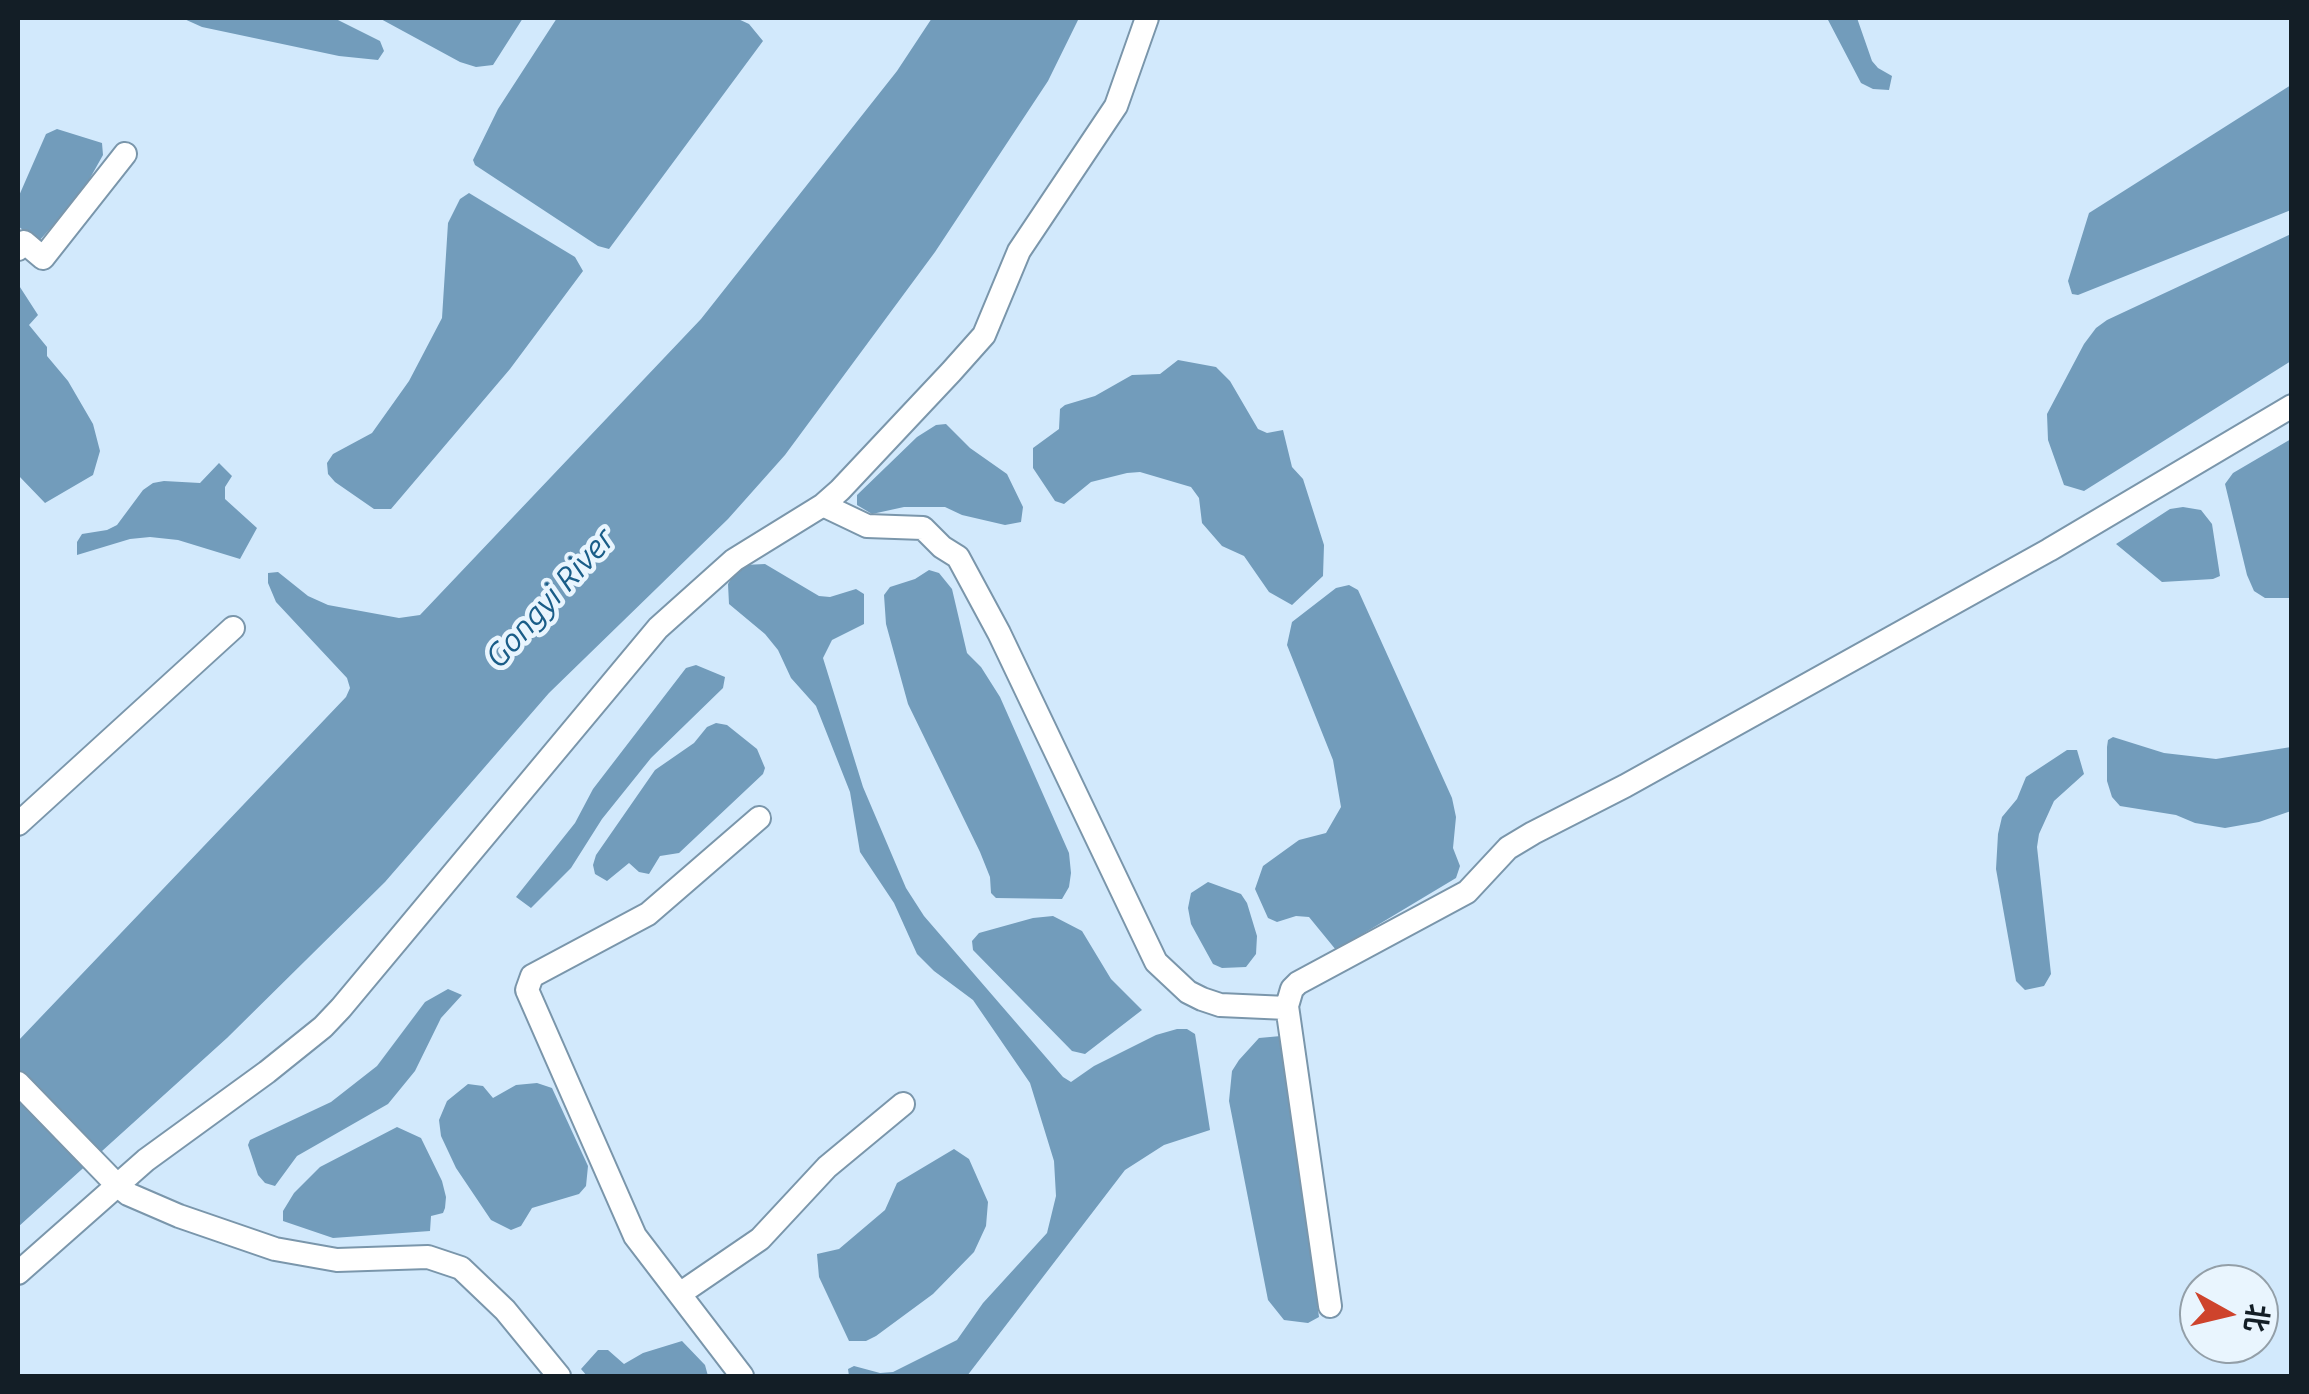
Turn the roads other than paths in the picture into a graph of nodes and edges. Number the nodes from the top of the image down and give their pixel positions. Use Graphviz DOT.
graph roads {
  1 [pos="1148,18"];
  2 [pos="125,154"];
  3 [pos="18,248"];
  4 [pos="2292,406"];
  5 [pos="823,505"];
  6 [pos="234,628"];
  7 [pos="759,818"];
  8 [pos="18,824"];
  9 [pos="1287,1008"];
  10 [pos="18,1084"];
  11 [pos="903,1104"];
  12 [pos="112,1181"];
  13 [pos="18,1273"];
  14 [pos="681,1293"];
  15 [pos="1330,1306"];
  16 [pos="559,1376"];
  17 [pos="742,1376"];
  1 -- 5 [label="street"];
  2 -- 3 [label="street"];
  4 -- 9 [label="street"];
  5 -- 9 [label="street"];
  5 -- 12 [label="street"];
  6 -- 8 [label="street"];
  7 -- 14 [label="street"];
  9 -- 15 [label="street"];
  10 -- 12 [label="street"];
  11 -- 14 [label="street"];
  12 -- 13 [label="street"];
  12 -- 16 [label="street"];
  14 -- 17 [label="street"];
}
